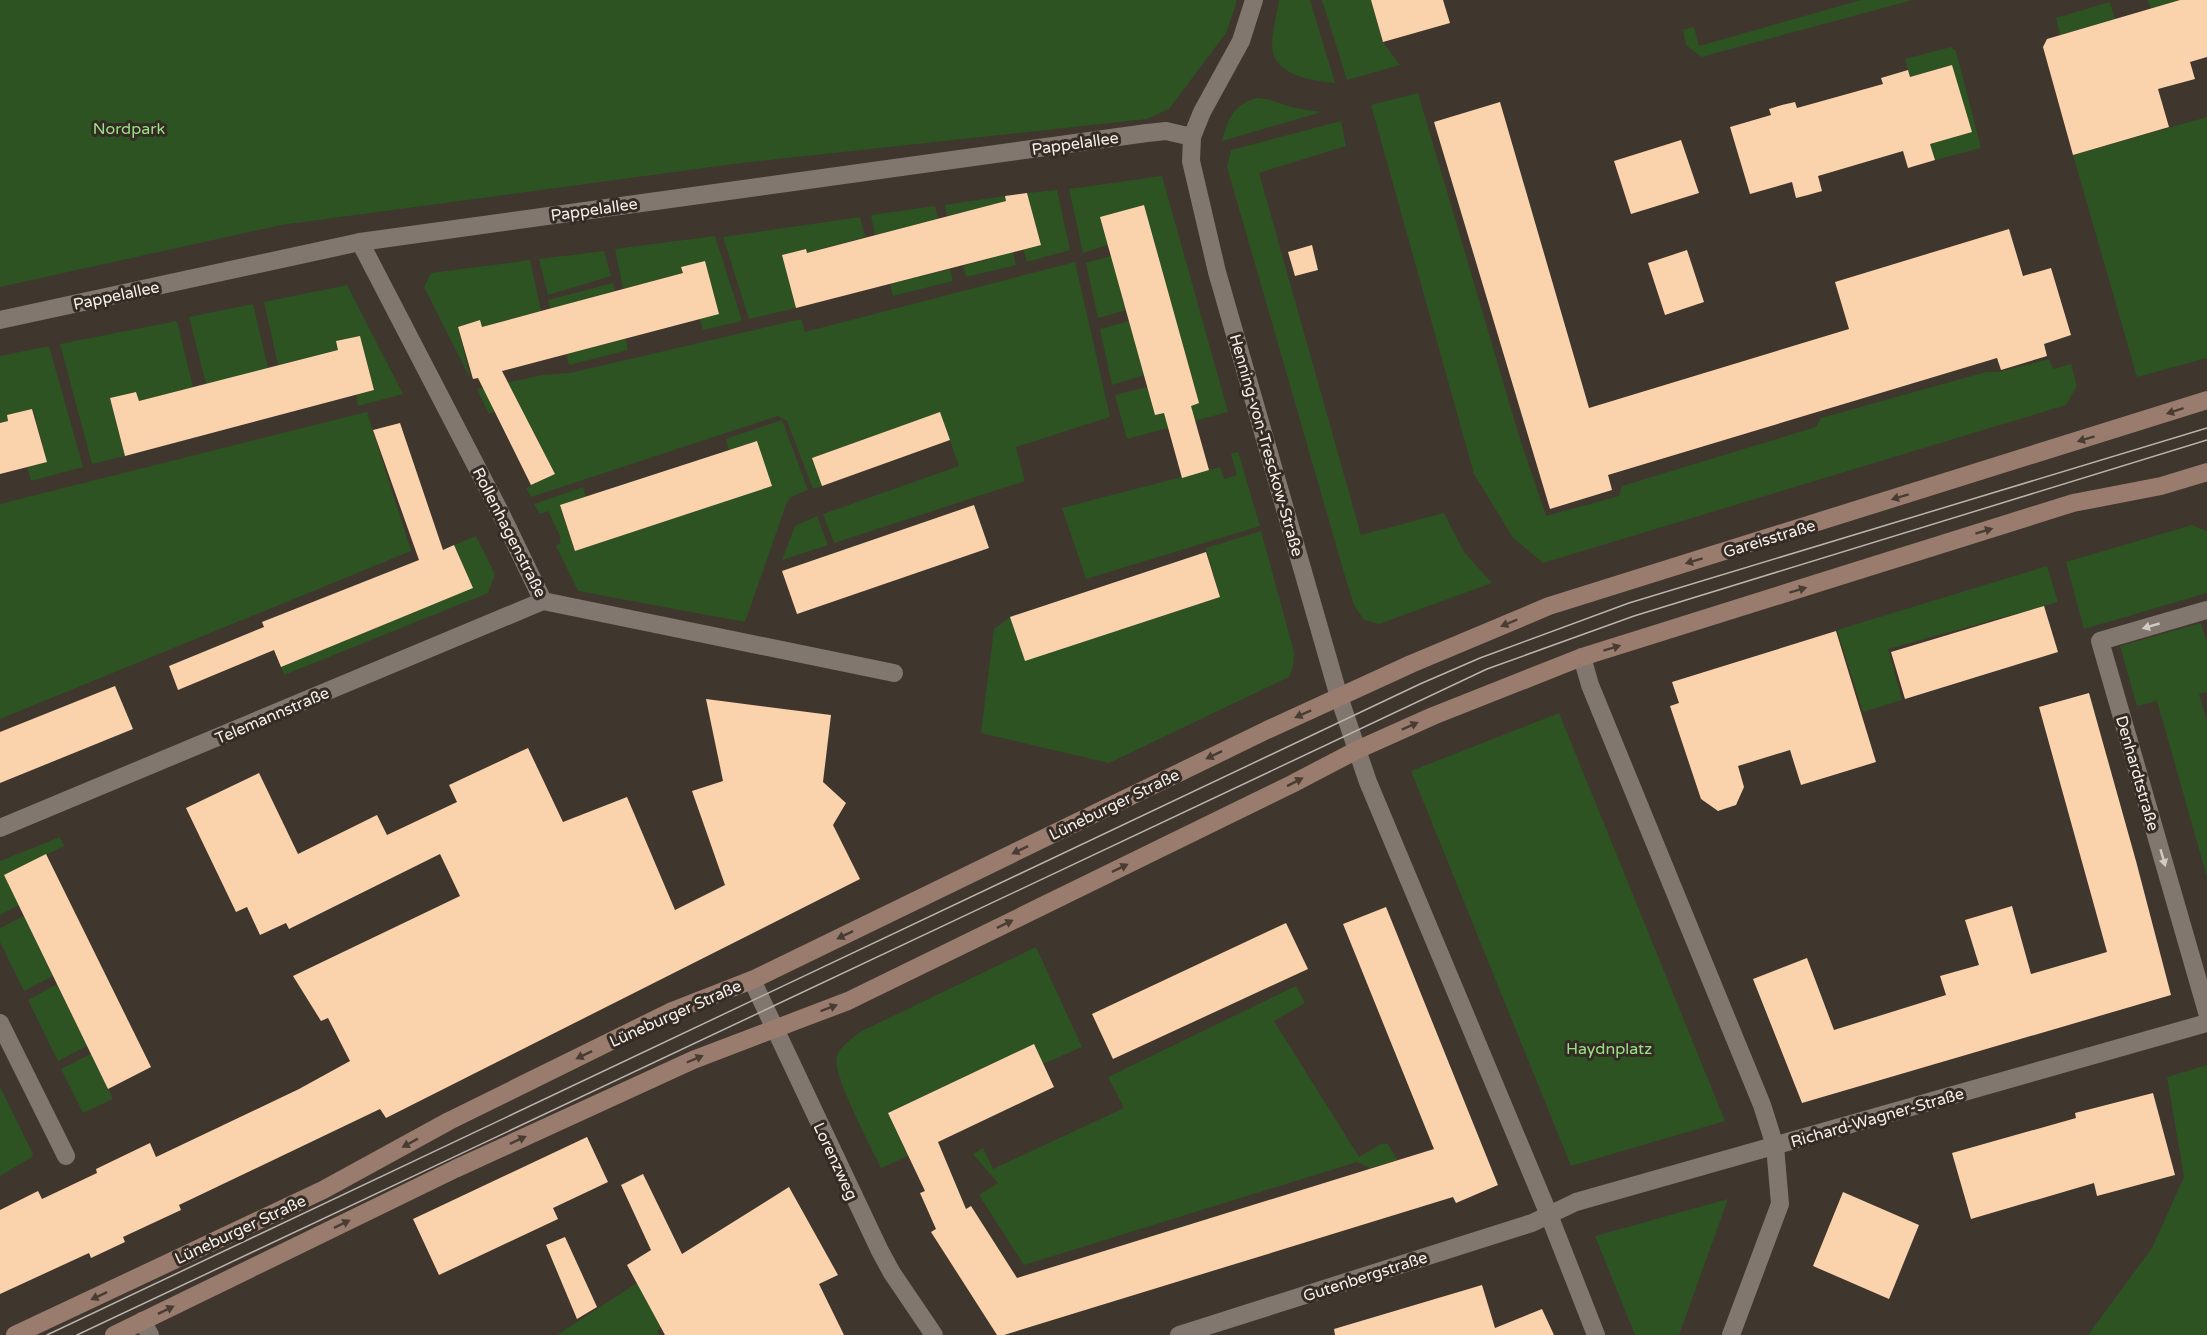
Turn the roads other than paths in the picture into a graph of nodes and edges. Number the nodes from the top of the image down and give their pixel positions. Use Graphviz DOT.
graph roads {
  1 [pos="1254,0"];
  2 [pos="1192,137"];
  3 [pos="360,242"];
  4 [pos="0,320"];
  5 [pos="2207,400"];
  6 [pos="2207,472"];
  7 [pos="543,602"];
  8 [pos="2207,610"];
  9 [pos="1582,657"];
  10 [pos="894,673"];
  11 [pos="1339,698"];
  12 [pos="1357,750"];
  13 [pos="0,828"];
  14 [pos="752,980"];
  15 [pos="2207,1012"];
  16 [pos="0,1023"];
  17 [pos="2207,1023"];
  18 [pos="774,1029"];
  19 [pos="1774,1146"];
  20 [pos="66,1156"];
  21 [pos="1549,1215"];
  22 [pos="146,1328"];
  23 [pos="15,1335"];
  24 [pos="114,1335"];
  25 [pos="934,1335"];
  26 [pos="1179,1335"];
  27 [pos="1596,1335"];
  28 [pos="1731,1335"];
  1 -- 2 [label="street"];
  2 -- 3 [label="street, Pappelallee"];
  2 -- 11 [label="street, Henning-von-Tresckow-Straße"];
  3 -- 4 [label="street, Pappelallee"];
  3 -- 7 [label="street, Rollenhagenstraße"];
  5 -- 11 [label="main road, Gareisstraße, one-way"];
  9 -- 6 [label="main road, one-way"];
  7 -- 10 [label="street, Rollenhagenstraße"];
  7 -- 13 [label="street, Telemannstraße"];
  8 -- 15 [label="street, Denhardtstraße, one-way"];
  12 -- 9 [label="main road, one-way"];
  9 -- 19 [label="street"];
  11 -- 12 [label="street, Henning-von-Tresckow-Straße"];
  11 -- 14 [label="main road, Lüneburger Straße, one-way"];
  18 -- 12 [label="main road, one-way"];
  12 -- 21 [label="street"];
  14 -- 18 [label="street, Lorenzweg"];
  14 -- 23 [label="main road, Lüneburger Straße, one-way"];
  16 -- 20 [label="street"];
  17 -- 19 [label="street, Richard-Wagner-Straße"];
  22 -- 18 [label="main road, one-way"];
  18 -- 25 [label="street, Lorenzweg"];
  19 -- 21 [label="street, Richard-Wagner-Straße"];
  19 -- 28 [label="street"];
  21 -- 26 [label="street, Gutenbergstraße"];
  21 -- 27 [label="street"];
  22 -- 24 [label="main road"];
}
